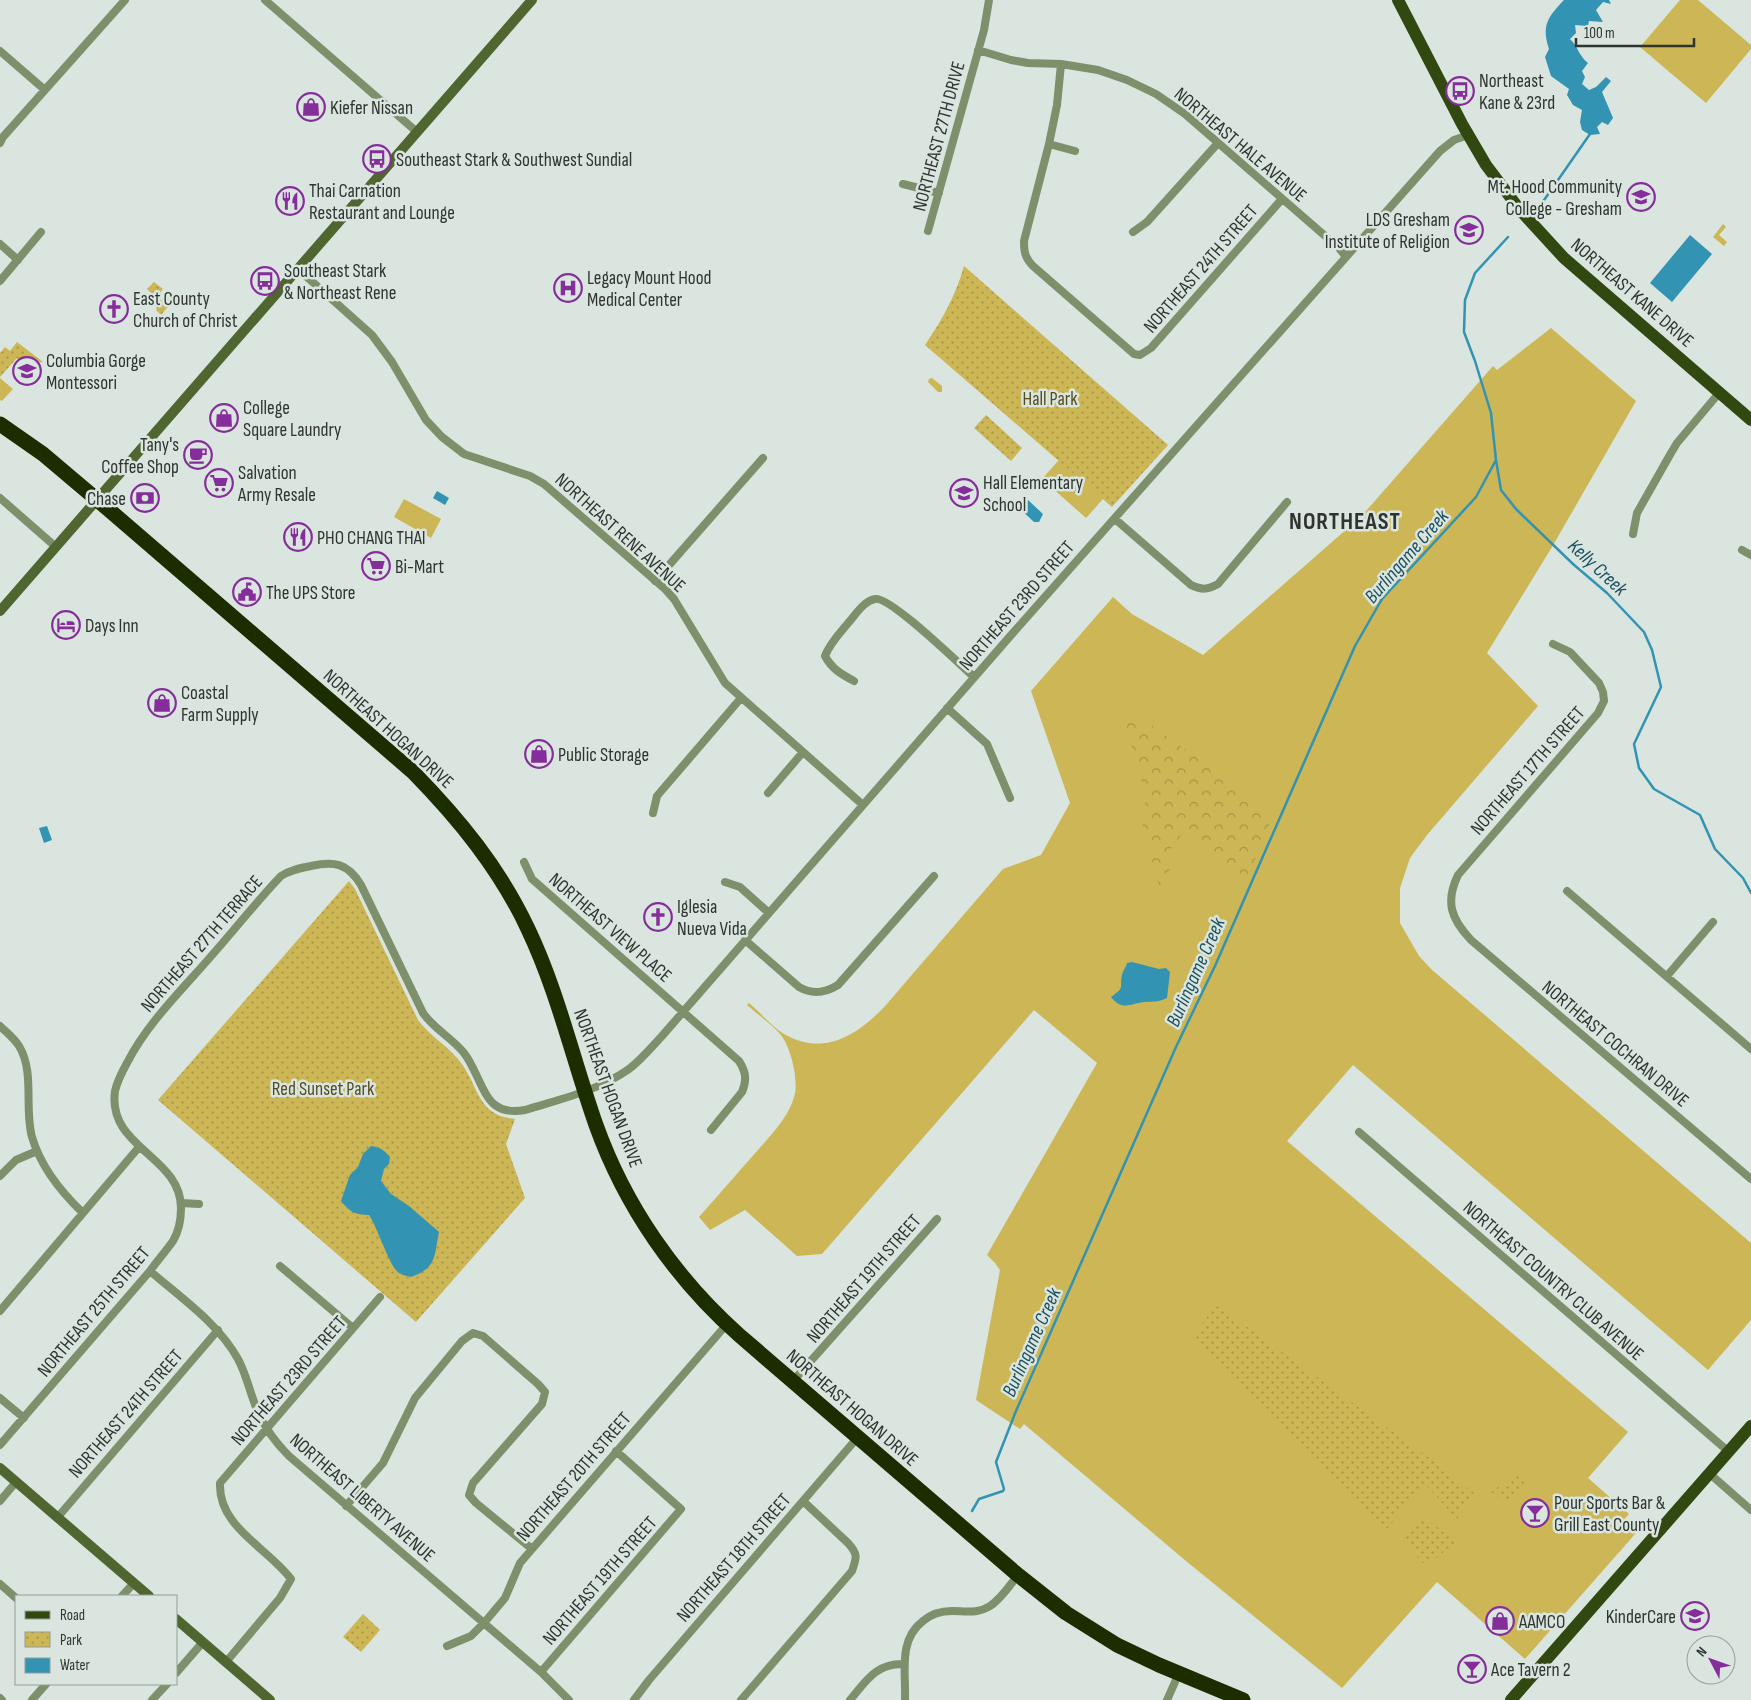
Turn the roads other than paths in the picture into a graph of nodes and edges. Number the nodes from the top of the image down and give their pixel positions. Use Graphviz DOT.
graph roads {
  1 [pos="125,0"];
  2 [pos="265,0"];
  3 [pos="532,0"];
  4 [pos="989,0"];
  5 [pos="1398,0"];
  6 [pos="978,50"];
  7 [pos="0,51"];
  8 [pos="1061,64"];
  9 [pos="45,90"];
  10 [pos="417,132"];
  11 [pos="1468,135"];
  12 [pos="0,143"];
  13 [pos="1218,143"];
  14 [pos="1049,144"];
  15 [pos="1075,151"];
  16 [pos="903,184"];
  17 [pos="939,193"];
  18 [pos="1282,199"];
  19 [pos="928,231"];
  20 [pos="41,232"];
  21 [pos="1133,232"];
  22 [pos="0,244"];
  23 [pos="1346,257"];
  24 [pos="18,260"];
  25 [pos="298,269"];
  26 [pos="0,281"];
  27 [pos="1719,393"];
  28 [pos="1751,420"];
  29 [pos="0,424"];
  30 [pos="763,458"];
  31 [pos="96,500"];
  32 [pos="1,501"];
  33 [pos="1287,502"];
  34 [pos="1115,519"];
  35 [pos="1633,534"];
  36 [pos="56,547"];
  37 [pos="1742,550"];
  38 [pos="1751,555"];
  39 [pos="655,581"];
  40 [pos="0,611"];
  41 [pos="1553,644"];
  42 [pos="974,678"];
  43 [pos="854,681"];
  44 [pos="741,698"];
  45 [pos="947,708"];
  46 [pos="803,752"];
  47 [pos="768,793"];
  48 [pos="1010,798"];
  49 [pos="863,805"];
  50 [pos="653,813"];
  51 [pos="327,862"];
  52 [pos="524,862"];
  53 [pos="934,876"];
  54 [pos="725,882"];
  55 [pos="1567,891"];
  56 [pos="769,913"];
  57 [pos="1712,922"];
  58 [pos="1461,929"];
  59 [pos="745,940"];
  60 [pos="1666,976"];
  61 [pos="683,1012"];
  62 [pos="0,1026"];
  63 [pos="1751,1049"];
  64 [pos="584,1091"];
  65 [pos="711,1130"];
  66 [pos="1359,1132"];
  67 [pos="139,1147"];
  68 [pos="37,1151"];
  69 [pos="0,1176"];
  70 [pos="1751,1179"];
  71 [pos="181,1204"];
  72 [pos="199,1204"];
  73 [pos="83,1213"];
  74 [pos="937,1219"];
  75 [pos="280,1266"];
  76 [pos="150,1271"];
  77 [pos="380,1297"];
  78 [pos="0,1311"];
  79 [pos="727,1324"];
  80 [pos="353,1328"];
  81 [pos="218,1330"];
  82 [pos="793,1381"];
  83 [pos="0,1398"];
  84 [pos="24,1418"];
  85 [pos="1750,1429"];
  86 [pos="266,1430"];
  87 [pos="858,1437"];
  88 [pos="0,1446"];
  89 [pos="616,1451"];
  90 [pos="1728,1452"];
  91 [pos="0,1468"];
  92 [pos="1710,1474"];
  93 [pos="16,1482"];
  94 [pos="0,1501"];
  95 [pos="803,1501"];
  96 [pos="346,1506"];
  97 [pos="1751,1510"];
  98 [pos="57,1518"];
  99 [pos="532,1549"];
  100 [pos="1018,1575"];
  101 [pos="134,1583"];
  102 [pos="0,1584"];
  103 [pos="123,1595"];
  104 [pos="148,1595"];
  105 [pos="15,1597"];
  106 [pos="178,1621"];
  107 [pos="484,1623"];
  108 [pos="203,1642"];
  109 [pos="447,1646"];
  110 [pos="226,1662"];
  111 [pos="904,1664"];
  112 [pos="178,1671"];
  113 [pos="541,1672"];
  114 [pos="1179,1673"];
  115 [pos="45,1685"];
  116 [pos="165,1685"];
  117 [pos="32,1700"];
  118 [pos="152,1700"];
  119 [pos="270,1700"];
  120 [pos="568,1700"];
  121 [pos="634,1700"];
  122 [pos="741,1700"];
  123 [pos="850,1700"];
  124 [pos="906,1700"];
  125 [pos="1167,1700"];
  126 [pos="1243,1700"];
  127 [pos="1511,1700"];
  1 -- 9 [label="street"];
  2 -- 10 [label="street"];
  3 -- 10 [label="main road"];
  4 -- 6 [label="street"];
  5 -- 11 [label="main road, NORTHEAST KANE DRIVE"];
  6 -- 8 [label="street, NORTHEAST HALE AVENUE"];
  6 -- 17 [label="street, NORTHEAST 27TH DRIVE"];
  7 -- 9 [label="street"];
  8 -- 13 [label="street, NORTHEAST HALE AVENUE"];
  8 -- 14 [label="street"];
  9 -- 12 [label="street"];
  10 -- 25 [label="main road"];
  11 -- 23 [label="street, NORTHEAST 23RD STREET"];
  11 -- 27 [label="main road, NORTHEAST KANE DRIVE"];
  13 -- 18 [label="street, NORTHEAST HALE AVENUE"];
  13 -- 21 [label="street"];
  14 -- 15 [label="street"];
  14 -- 18 [label="street, NORTHEAST 24TH STREET"];
  16 -- 17 [label="street"];
  17 -- 19 [label="street, NORTHEAST 27TH DRIVE"];
  18 -- 23 [label="street, NORTHEAST HALE AVENUE"];
  20 -- 24 [label="street"];
  22 -- 24 [label="street"];
  23 -- 34 [label="street, NORTHEAST 23RD STREET"];
  24 -- 26 [label="street"];
  25 -- 31 [label="main road"];
  25 -- 39 [label="street, NORTHEAST RENE AVENUE"];
  27 -- 28 [label="main road, NORTHEAST KANE DRIVE"];
  27 -- 35 [label="street"];
  29 -- 31 [label="highway, NORTHEAST HOGAN DRIVE"];
  30 -- 39 [label="street"];
  31 -- 36 [label="main road"];
  31 -- 64 [label="highway, NORTHEAST HOGAN DRIVE"];
  32 -- 36 [label="street"];
  33 -- 34 [label="street"];
  34 -- 42 [label="street, NORTHEAST 23RD STREET"];
  36 -- 40 [label="main road"];
  37 -- 38 [label="street"];
  39 -- 44 [label="street, NORTHEAST RENE AVENUE"];
  41 -- 58 [label="street, NORTHEAST 17TH STREET"];
  42 -- 43 [label="street"];
  42 -- 45 [label="street, NORTHEAST 23RD STREET"];
  44 -- 46 [label="street, NORTHEAST RENE AVENUE"];
  44 -- 50 [label="street"];
  45 -- 48 [label="street"];
  45 -- 49 [label="street, NORTHEAST 23RD STREET"];
  46 -- 47 [label="street"];
  46 -- 49 [label="street, NORTHEAST RENE AVENUE"];
  49 -- 56 [label="street, NORTHEAST 23RD STREET"];
  51 -- 64 [label="street, NORTHEAST 23RD STREET"];
  51 -- 67 [label="street, NORTHEAST 27TH TERRACE"];
  52 -- 61 [label="street, NORTHEAST VIEW PLACE"];
  53 -- 59 [label="street"];
  54 -- 56 [label="street"];
  55 -- 60 [label="street"];
  56 -- 59 [label="street, NORTHEAST 23RD STREET"];
  57 -- 60 [label="street"];
  58 -- 70 [label="street, NORTHEAST COCHRAN DRIVE"];
  59 -- 61 [label="street, NORTHEAST 23RD STREET"];
  60 -- 63 [label="street"];
  61 -- 64 [label="street, NORTHEAST 23RD STREET"];
  61 -- 65 [label="street, NORTHEAST VIEW PLACE"];
  62 -- 68 [label="street"];
  64 -- 79 [label="highway, NORTHEAST HOGAN DRIVE"];
  66 -- 90 [label="street, NORTHEAST COUNTRY CLUB AVENUE"];
  67 -- 71 [label="street, NORTHEAST 27TH TERRACE"];
  67 -- 73 [label="street"];
  68 -- 69 [label="street"];
  68 -- 73 [label="street"];
  71 -- 72 [label="street"];
  71 -- 76 [label="street, NORTHEAST 25TH STREET"];
  73 -- 78 [label="street"];
  74 -- 82 [label="street, NORTHEAST 19TH STREET"];
  75 -- 80 [label="street"];
  76 -- 81 [label="street, NORTHEAST LIBERTY AVENUE"];
  76 -- 84 [label="street, NORTHEAST 25TH STREET"];
  77 -- 80 [label="street, NORTHEAST 23RD STREET"];
  79 -- 82 [label="highway, NORTHEAST HOGAN DRIVE"];
  79 -- 89 [label="street, NORTHEAST 20TH STREET"];
  80 -- 86 [label="street, NORTHEAST 23RD STREET"];
  81 -- 86 [label="street, NORTHEAST LIBERTY AVENUE"];
  81 -- 98 [label="street, NORTHEAST 24TH STREET"];
  82 -- 87 [label="highway, NORTHEAST HOGAN DRIVE"];
  83 -- 84 [label="street"];
  84 -- 88 [label="street, NORTHEAST 25TH STREET"];
  85 -- 90 [label="main road"];
  86 -- 96 [label="street, NORTHEAST LIBERTY AVENUE"];
  86 -- 110 [label="street, NORTHEAST 23RD STREET"];
  87 -- 95 [label="street, NORTHEAST 18TH STREET"];
  87 -- 100 [label="highway, NORTHEAST HOGAN DRIVE"];
  89 -- 99 [label="street, NORTHEAST 20TH STREET"];
  89 -- 113 [label="street, NORTHEAST 19TH STREET"];
  90 -- 92 [label="main road"];
  91 -- 93 [label="main road"];
  92 -- 97 [label="street"];
  92 -- 127 [label="main road"];
  93 -- 94 [label="street"];
  93 -- 98 [label="main road"];
  95 -- 121 [label="street, NORTHEAST 18TH STREET"];
  95 -- 122 [label="street"];
  96 -- 99 [label="street"];
  96 -- 107 [label="street, NORTHEAST LIBERTY AVENUE"];
  98 -- 101 [label="main road"];
  99 -- 107 [label="street, NORTHEAST 20TH STREET"];
  100 -- 111 [label="street"];
  100 -- 114 [label="highway, NORTHEAST HOGAN DRIVE"];
  101 -- 103 [label="street"];
  101 -- 104 [label="main road"];
  102 -- 105 [label="street"];
  106 -- 108 [label="main road"];
  107 -- 109 [label="street, NORTHEAST 20TH STREET"];
  107 -- 113 [label="street, NORTHEAST LIBERTY AVENUE"];
  108 -- 110 [label="main road"];
  108 -- 112 [label="street"];
  110 -- 119 [label="main road"];
  111 -- 123 [label="street"];
  111 -- 124 [label="street"];
  113 -- 120 [label="street, NORTHEAST LIBERTY AVENUE"];
  114 -- 125 [label="street"];
  114 -- 126 [label="highway, NORTHEAST HOGAN DRIVE"];
  115 -- 117 [label="street"];
  116 -- 118 [label="street"];
}
